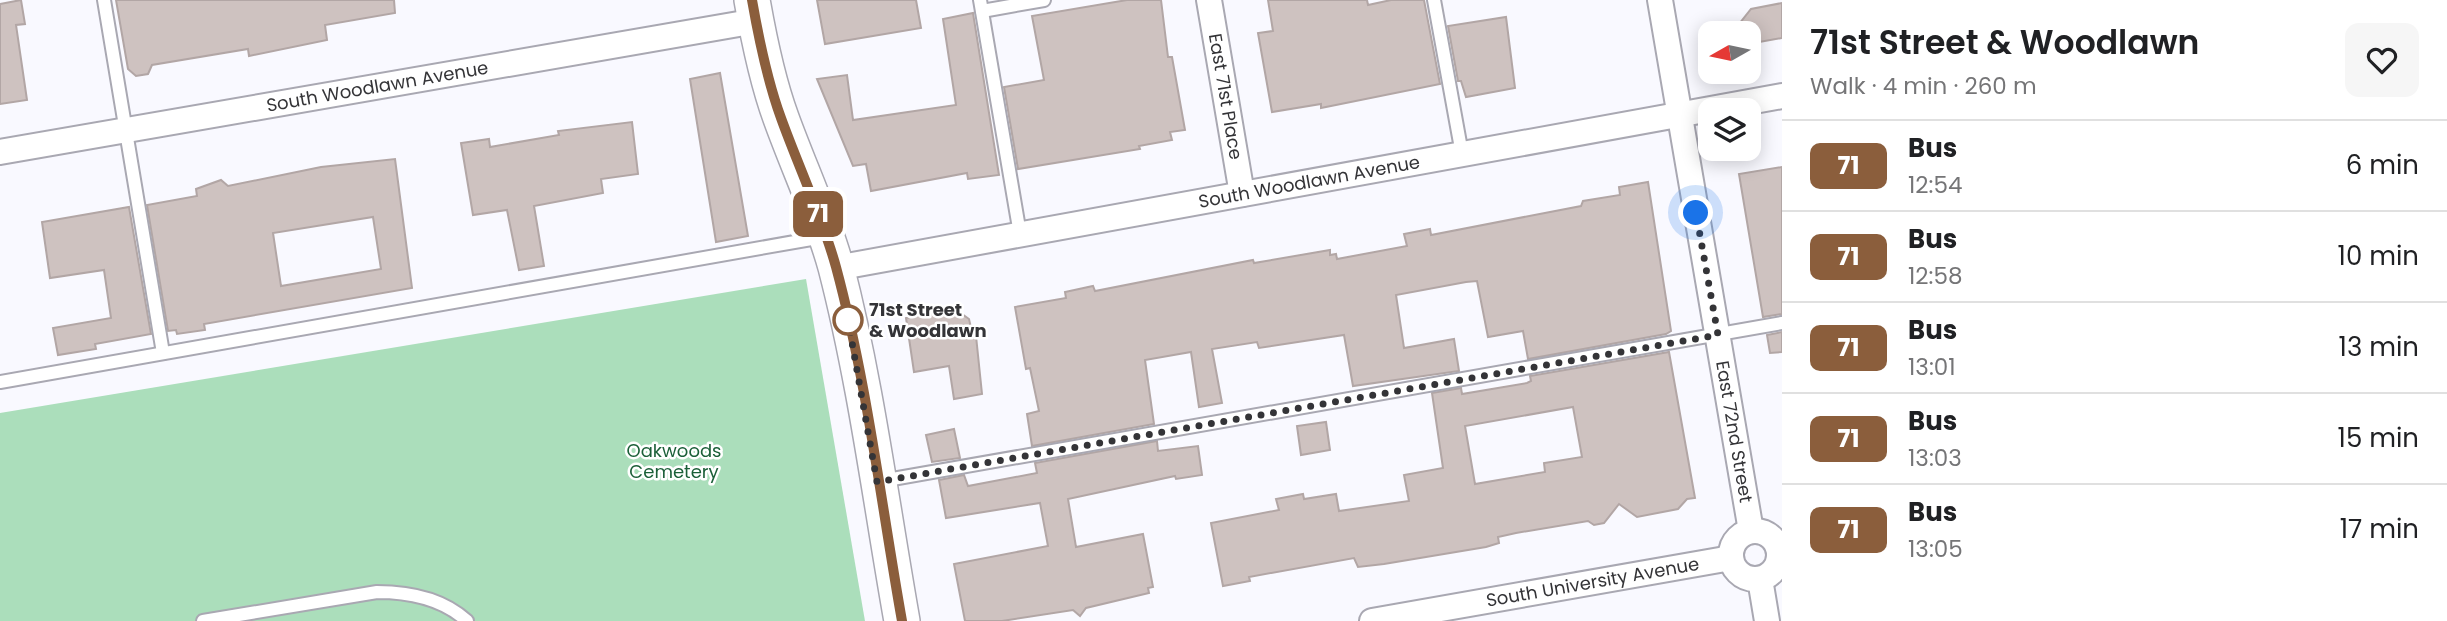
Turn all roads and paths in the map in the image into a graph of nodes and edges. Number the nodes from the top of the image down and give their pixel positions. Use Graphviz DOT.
graph roads {
  1 [pos="104,0"];
  2 [pos="1044,0"];
  3 [pos="1209,0"];
  4 [pos="1434,0"];
  5 [pos="1660,0"];
  6 [pos="981,6"];
  7 [pos="754,11"];
  8 [pos="1782,96"];
  9 [pos="1680,114"];
  10 [pos="126,130"];
  11 [pos="0,152"];
  12 [pos="1462,154"];
  13 [pos="1242,194"];
  14 [pos="1020,234"];
  15 [pos="831,252"];
  16 [pos="1782,323"];
  17 [pos="1718,335"];
  18 [pos="163,353"];
  19 [pos="0,382"];
  20 [pos="877,482"];
  21 [pos="1751,531"];
  22 [pos="1780,548"];
  23 [pos="1731,558"];
  24 [pos="1760,579"];
  25 [pos="203,621"];
  26 [pos="467,621"];
  27 [pos="902,621"];
  28 [pos="1372,621"];
  29 [pos="1767,621"];
  1 -- 10 [label="lane"];
  2 -- 6 [label="lane"];
  3 -- 13 [label="street, East 71st Place"];
  4 -- 12 [label="lane"];
  5 -- 9 [label="street, East 72nd Street"];
  6 -- 14 [label="lane"];
  7 -- 10 [label="street, South Woodlawn Avenue"];
  7 -- 15 [label="main road"];
  8 -- 9 [label="street, South Woodlawn Avenue"];
  9 -- 12 [label="street, South Woodlawn Avenue"];
  9 -- 17 [label="street, East 72nd Street"];
  10 -- 11 [label="street, South Woodlawn Avenue"];
  10 -- 18 [label="lane"];
  12 -- 13 [label="street, South Woodlawn Avenue"];
  13 -- 14 [label="street, South Woodlawn Avenue"];
  14 -- 15 [label="street, South Woodlawn Avenue"];
  15 -- 18 [label="lane"];
  15 -- 20 [label="main road"];
  16 -- 17 [label="lane"];
  17 -- 20 [label="lane"];
  17 -- 21 [label="street, East 72nd Street"];
  18 -- 19 [label="lane"];
  20 -- 27 [label="main road"];
  21 -- 22 [label="street"];
  21 -- 23 [label="street"];
  22 -- 24 [label="street"];
  23 -- 24 [label="street"];
  23 -- 28 [label="street, South University Avenue"];
  24 -- 29 [label="street"];
  25 -- 26 [label="lane"];
}
